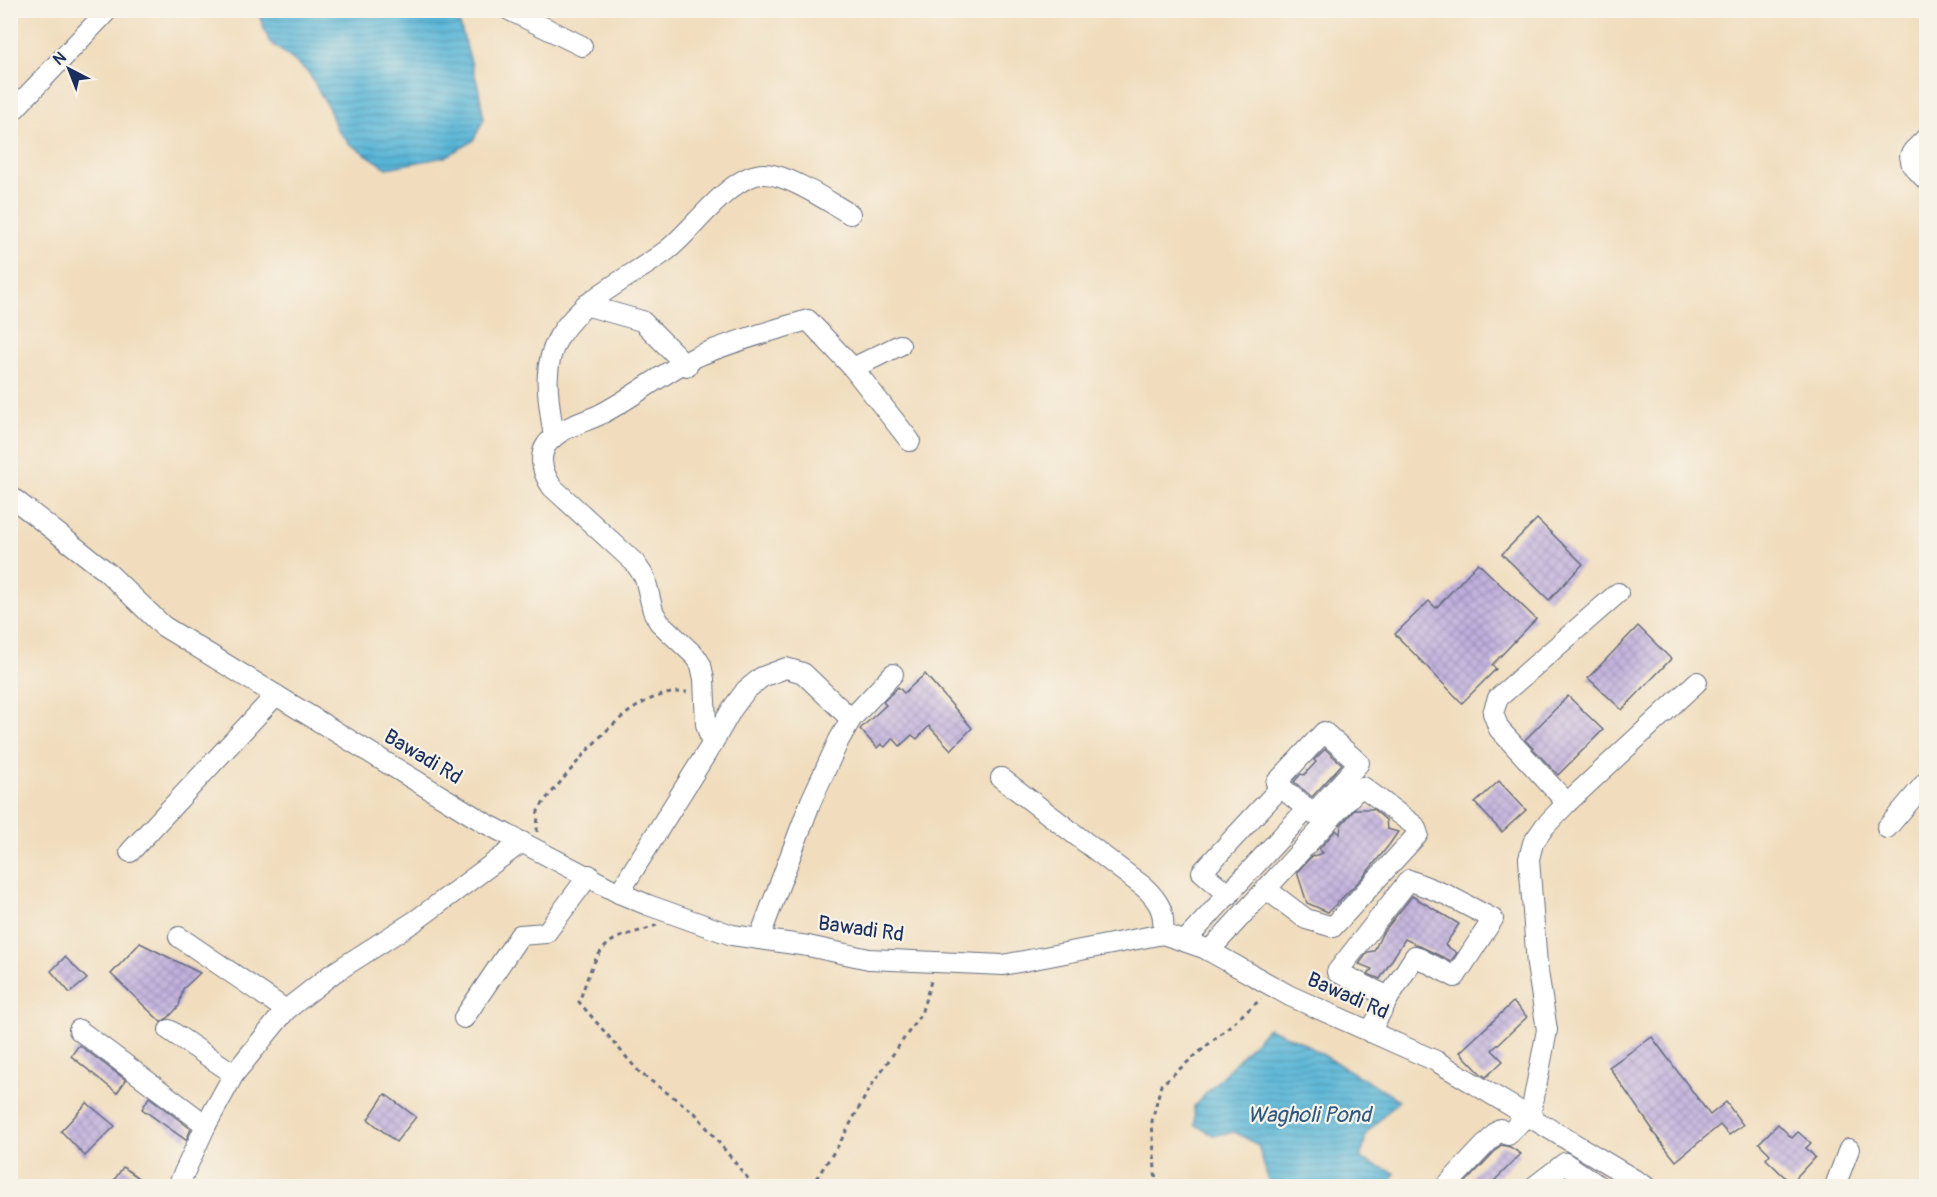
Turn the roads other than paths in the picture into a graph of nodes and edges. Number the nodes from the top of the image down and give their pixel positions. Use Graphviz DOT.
graph roads {
  1 [pos="108,10"];
  2 [pos="509,10"];
  3 [pos="582,46"];
  4 [pos="10,114"];
  5 [pos="1926,138"];
  6 [pos="1926,180"];
  7 [pos="850,214"];
  8 [pos="585,305"];
  9 [pos="900,345"];
  10 [pos="686,365"];
  11 [pos="853,368"];
  12 [pos="554,437"];
  13 [pos="910,441"];
  14 [pos="10,496"];
  15 [pos="1618,593"];
  16 [pos="893,674"];
  17 [pos="1697,682"];
  18 [pos="276,696"];
  19 [pos="851,719"];
  20 [pos="712,744"];
  21 [pos="1001,778"];
  22 [pos="1926,782"];
  23 [pos="1281,787"];
  24 [pos="1567,803"];
  25 [pos="1307,810"];
  26 [pos="1887,828"];
  27 [pos="529,845"];
  28 [pos="130,852"];
  29 [pos="589,875"];
  30 [pos="1266,889"];
  31 [pos="619,892"];
  32 [pos="1229,895"];
  33 [pos="1163,934"];
  34 [pos="179,937"];
  35 [pos="759,939"];
  36 [pos="1185,941"];
  37 [pos="1209,951"];
  38 [pos="1389,997"];
  39 [pos="286,1010"];
  40 [pos="464,1018"];
  41 [pos="79,1030"];
  42 [pos="169,1030"];
  43 [pos="1370,1032"];
  44 [pos="234,1074"];
  45 [pos="1528,1117"];
  46 [pos="206,1125"];
  47 [pos="1849,1149"];
  48 [pos="1640,1185"];
  49 [pos="178,1186"];
  50 [pos="1446,1186"];
  51 [pos="1535,1186"];
  52 [pos="1599,1186"];
  53 [pos="1835,1186"];
  1 -- 4 [label="street"];
  2 -- 3 [label="street"];
  5 -- 6 [label="street"];
  7 -- 8 [label="street"];
  8 -- 10 [label="street"];
  8 -- 12 [label="street"];
  9 -- 11 [label="street"];
  10 -- 11 [label="street"];
  10 -- 12 [label="street"];
  11 -- 13 [label="street"];
  12 -- 20 [label="street"];
  14 -- 18 [label="street, Bawadi Rd"];
  15 -- 24 [label="street"];
  16 -- 19 [label="street"];
  17 -- 24 [label="street"];
  18 -- 27 [label="street, Bawadi Rd"];
  18 -- 28 [label="street"];
  19 -- 20 [label="street"];
  19 -- 35 [label="street"];
  20 -- 31 [label="street"];
  21 -- 33 [label="street"];
  22 -- 26 [label="street"];
  23 -- 25 [label="street"];
  23 -- 25 [label="street"];
  23 -- 32 [label="street"];
  24 -- 45 [label="street"];
  25 -- 32 [label="street"];
  27 -- 29 [label="street, Bawadi Rd"];
  27 -- 39 [label="street"];
  29 -- 31 [label="street, Bawadi Rd"];
  29 -- 40 [label="street"];
  30 -- 30 [label="street"];
  30 -- 37 [label="street"];
  31 -- 35 [label="street, Bawadi Rd"];
  32 -- 36 [label="street"];
  33 -- 35 [label="street, Bawadi Rd"];
  33 -- 36 [label="street, Bawadi Rd"];
  34 -- 39 [label="street"];
  36 -- 37 [label="street, Bawadi Rd"];
  37 -- 43 [label="street, Bawadi Rd"];
  38 -- 38 [label="street"];
  38 -- 43 [label="street"];
  39 -- 44 [label="street"];
  41 -- 46 [label="street"];
  42 -- 44 [label="street"];
  43 -- 45 [label="street, Bawadi Rd"];
  44 -- 46 [label="street"];
  45 -- 48 [label="street, Bawadi Rd"];
  45 -- 50 [label="street"];
  46 -- 49 [label="street"];
  47 -- 53 [label="street"];
  51 -- 52 [label="street"];
}
